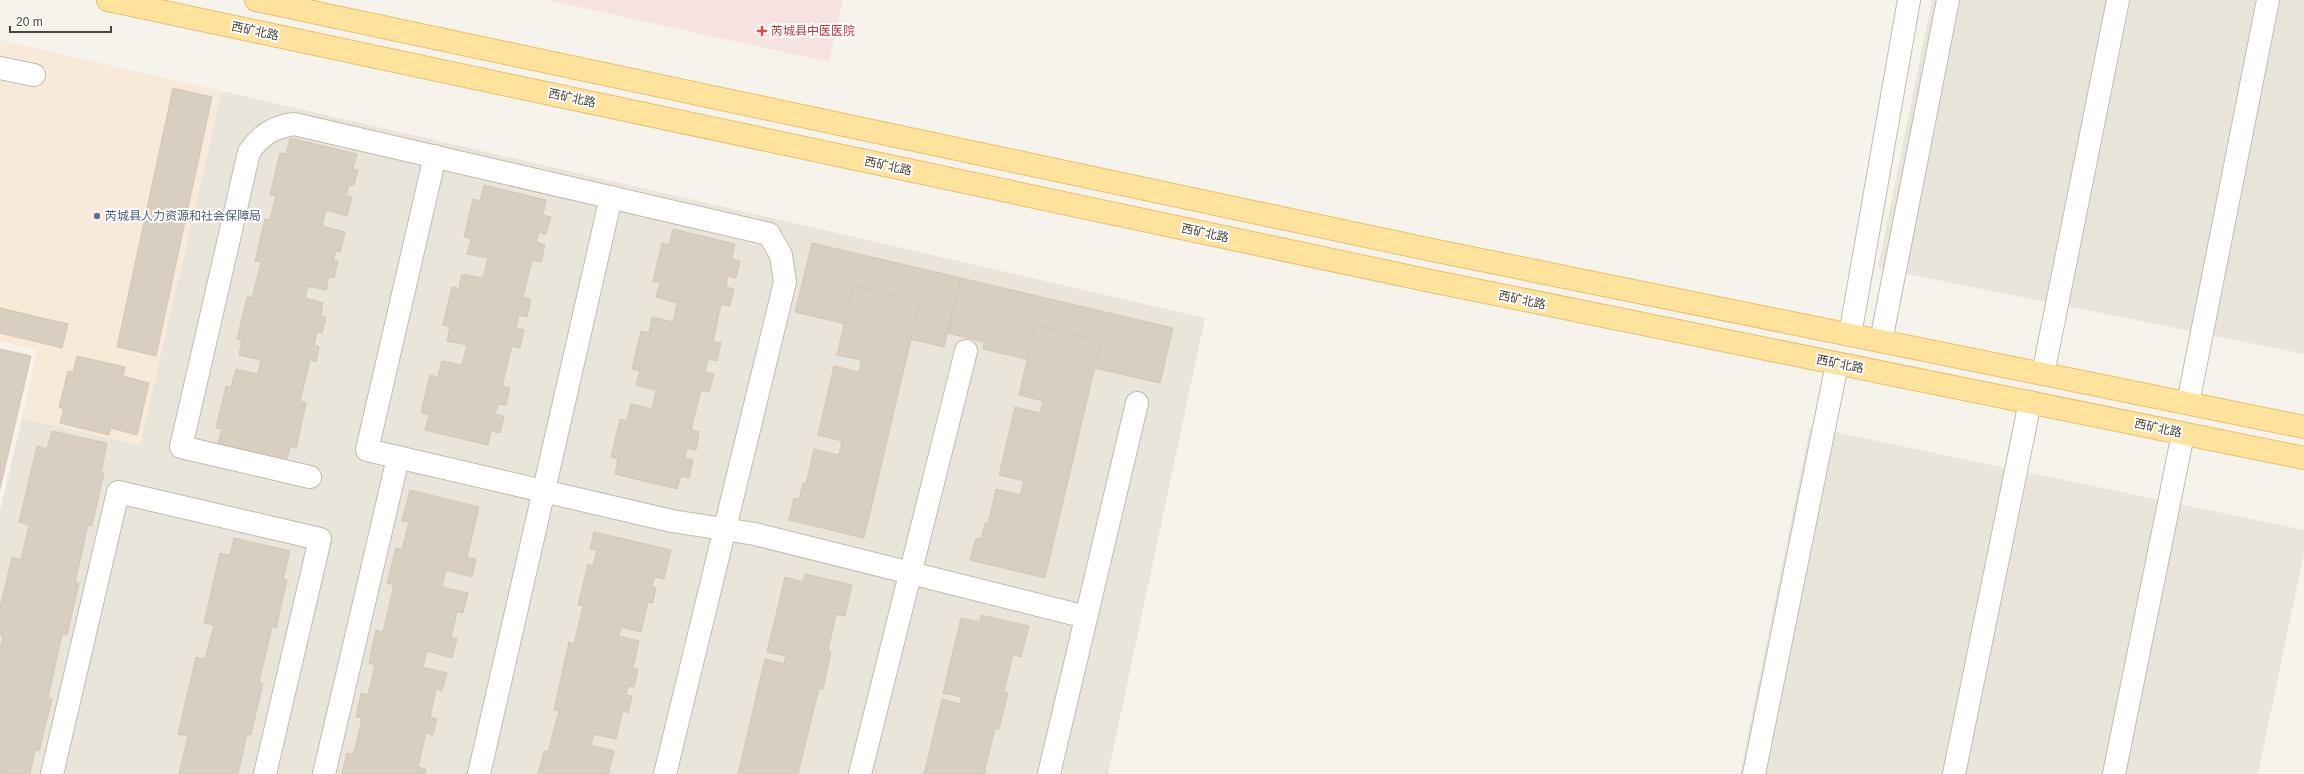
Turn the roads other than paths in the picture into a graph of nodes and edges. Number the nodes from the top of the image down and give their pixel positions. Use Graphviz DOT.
graph roads {
  1 [pos="108,0"];
  2 [pos="256,0"];
  3 [pos="1909,0"];
  4 [pos="1948,0"];
  5 [pos="2118,0"];
  6 [pos="2268,0"];
  7 [pos="0,68"];
  8 [pos="34,75"];
  9 [pos="435,156"];
  10 [pos="612,197"];
  11 [pos="1850,335"];
  12 [pos="1881,341"];
  13 [pos="966,351"];
  14 [pos="1837,364"];
  15 [pos="2043,374"];
  16 [pos="2030,402"];
  17 [pos="1137,403"];
  18 [pos="2188,403"];
  19 [pos="2304,427"];
  20 [pos="2183,434"];
  21 [pos="398,458"];
  22 [pos="2304,458"];
  23 [pos="310,477"];
  24 [pos="544,492"];
  25 [pos="724,530"];
  26 [pos="910,573"];
  27 [pos="1086,617"];
  28 [pos="52,774"];
  29 [pos="265,774"];
  30 [pos="324,774"];
  31 [pos="479,774"];
  32 [pos="665,774"];
  33 [pos="860,774"];
  34 [pos="1049,774"];
  35 [pos="1754,774"];
  36 [pos="1954,774"];
  37 [pos="2114,774"];
  1 -- 14 [label="main road, 西矿北路"];
  2 -- 11 [label="main road"];
  3 -- 11 [label="street"];
  4 -- 12 [label="street"];
  5 -- 15 [label="street"];
  6 -- 18 [label="street"];
  7 -- 8 [label="street"];
  9 -- 10 [label="street"];
  9 -- 21 [label="street"];
  9 -- 23 [label="street"];
  10 -- 24 [label="street"];
  10 -- 25 [label="street"];
  11 -- 12 [label="main road"];
  12 -- 15 [label="main road"];
  13 -- 26 [label="street"];
  14 -- 16 [label="main road, 西矿北路"];
  14 -- 35 [label="street"];
  15 -- 18 [label="main road"];
  16 -- 20 [label="main road, 西矿北路"];
  16 -- 36 [label="street"];
  17 -- 27 [label="street"];
  18 -- 19 [label="main road"];
  20 -- 22 [label="main road, 西矿北路"];
  20 -- 37 [label="street"];
  21 -- 24 [label="street"];
  21 -- 30 [label="street"];
  24 -- 25 [label="street"];
  24 -- 31 [label="street"];
  25 -- 26 [label="street"];
  25 -- 32 [label="street"];
  26 -- 27 [label="street"];
  26 -- 33 [label="street"];
  27 -- 34 [label="street"];
  28 -- 29 [label="street"];
}
